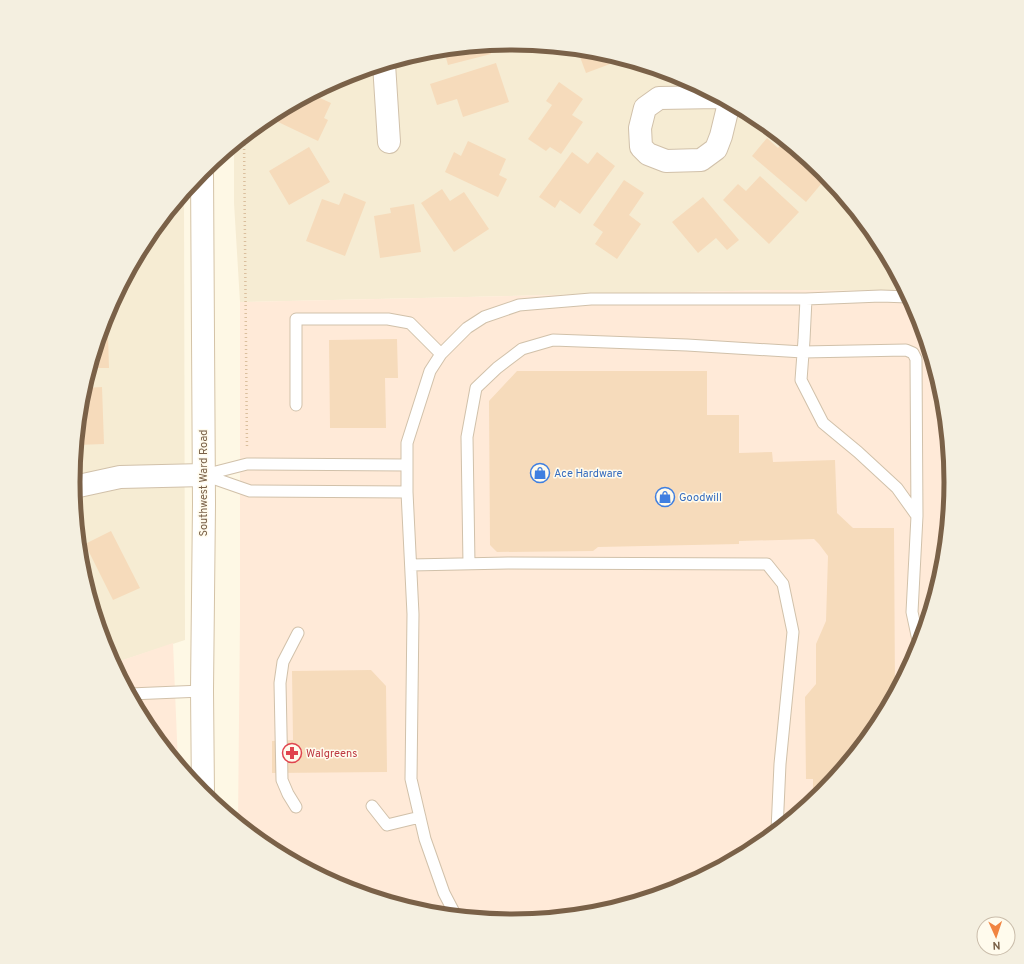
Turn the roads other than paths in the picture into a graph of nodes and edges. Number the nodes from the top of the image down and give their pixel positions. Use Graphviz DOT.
graph roads {
  1 [pos="384,70"];
  2 [pos="707,97"];
  3 [pos="728,108"];
  4 [pos="389,142"];
  5 [pos="202,182"];
  6 [pos="902,297"];
  7 [pos="806,300"];
  8 [pos="803,352"];
  9 [pos="441,354"];
  10 [pos="296,405"];
  11 [pos="406,465"];
  12 [pos="204,475"];
  13 [pos="80,486"];
  14 [pos="407,492"];
  15 [pos="917,516"];
  16 [pos="469,564"];
  17 [pos="411,565"];
  18 [pos="298,633"];
  19 [pos="916,633"];
  20 [pos="202,691"];
  21 [pos="136,694"];
  22 [pos="203,783"];
  23 [pos="372,806"];
  24 [pos="296,807"];
  25 [pos="420,817"];
  26 [pos="777,823"];
  27 [pos="453,910"];
  1 -- 4 [label="main road"];
  2 -- 3 [label="main road"];
  5 -- 12 [label="main road, Southwest Ward Road"];
  6 -- 7 [label="lane"];
  7 -- 8 [label="lane"];
  7 -- 9 [label="lane"];
  8 -- 15 [label="lane"];
  8 -- 15 [label="lane"];
  8 -- 16 [label="lane"];
  9 -- 10 [label="lane"];
  9 -- 11 [label="lane"];
  11 -- 12 [label="lane"];
  11 -- 14 [label="lane"];
  12 -- 13 [label="main road"];
  12 -- 14 [label="lane"];
  12 -- 20 [label="main road, Southwest Ward Road"];
  14 -- 17 [label="lane"];
  15 -- 19 [label="lane"];
  16 -- 17 [label="lane"];
  16 -- 26 [label="lane"];
  17 -- 25 [label="lane"];
  18 -- 24 [label="lane"];
  20 -- 21 [label="lane"];
  20 -- 22 [label="main road, Southwest Ward Road"];
  23 -- 25 [label="lane"];
  25 -- 27 [label="lane"];
}
